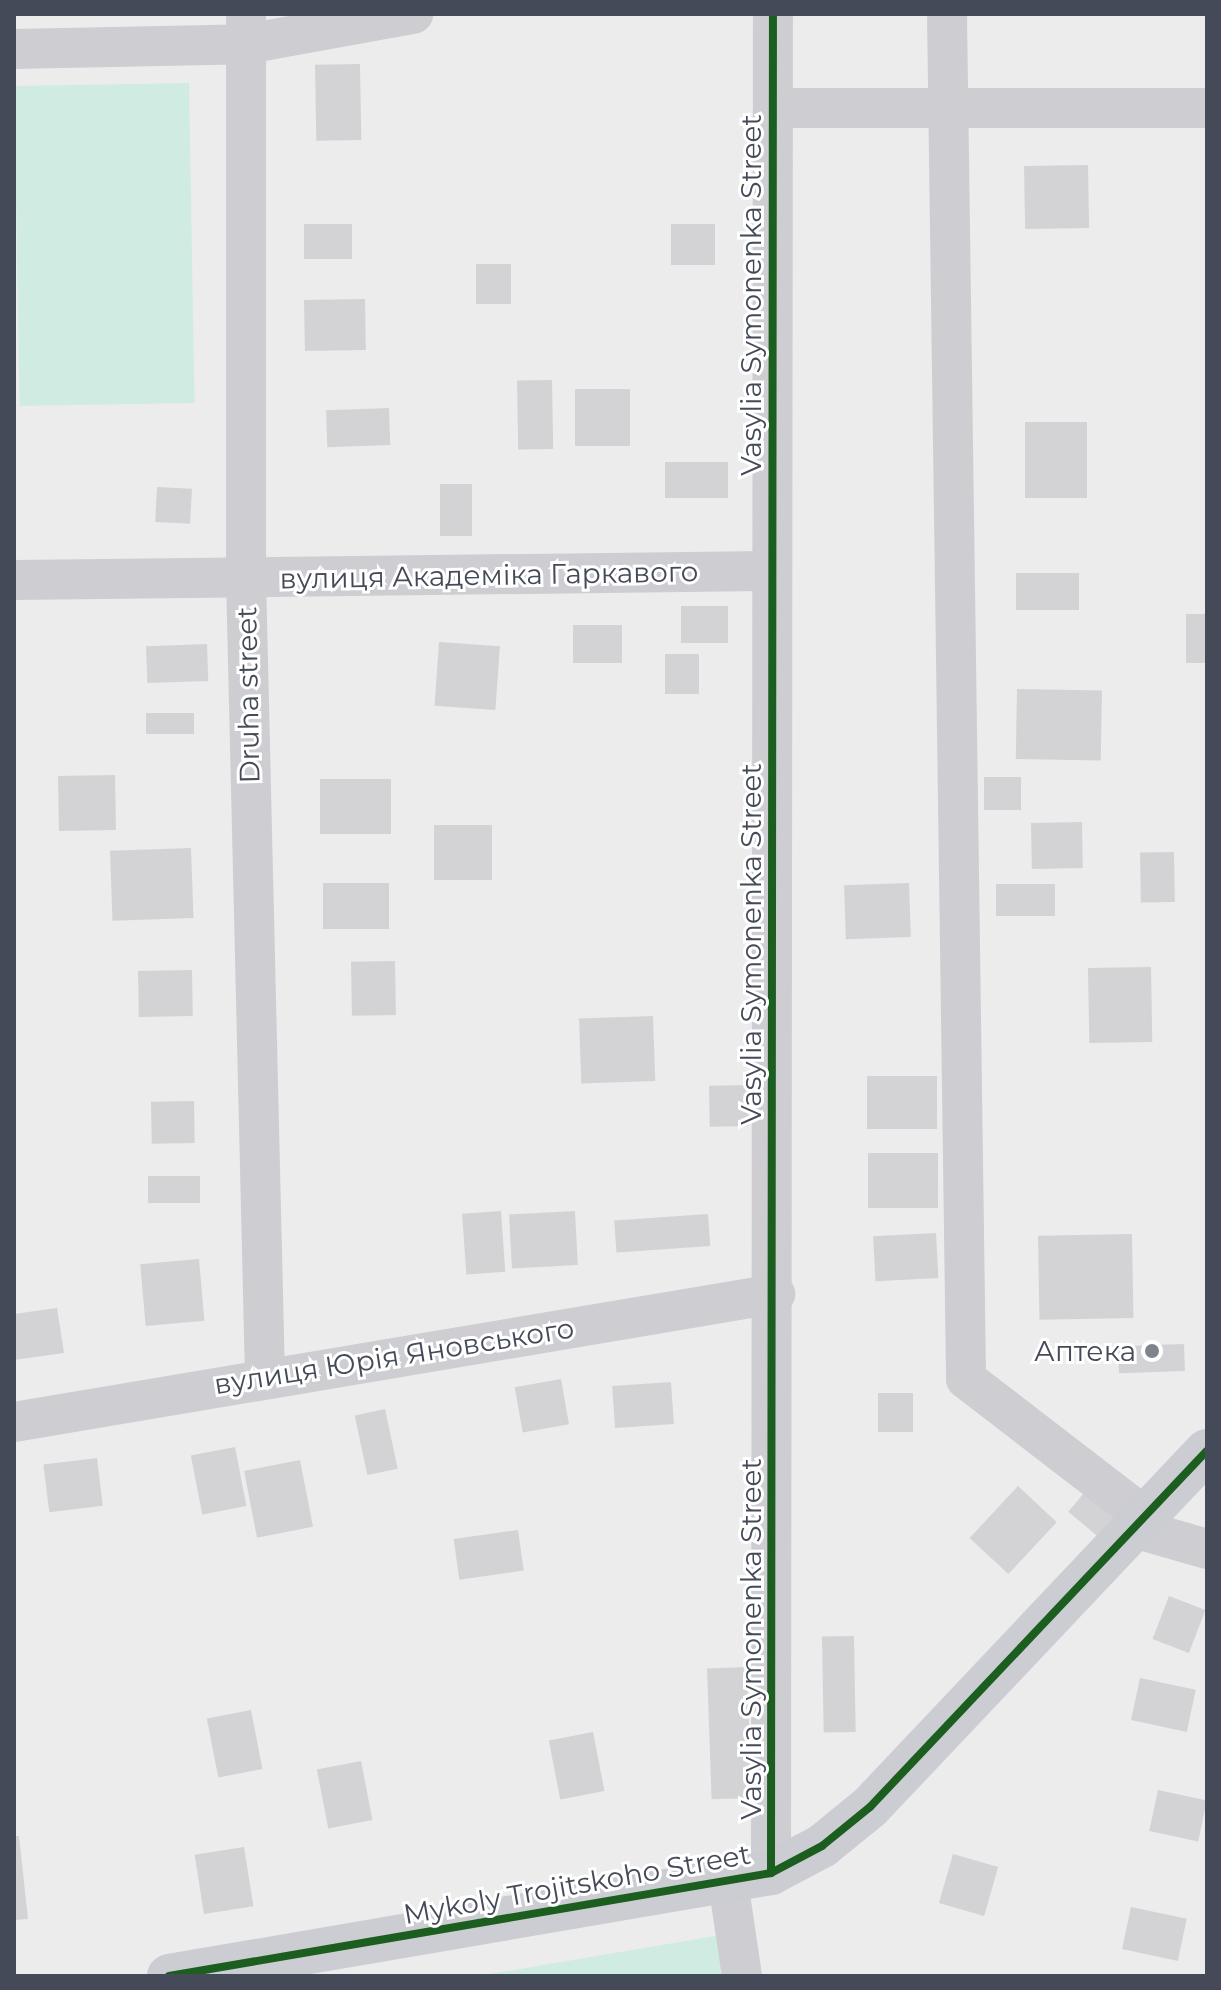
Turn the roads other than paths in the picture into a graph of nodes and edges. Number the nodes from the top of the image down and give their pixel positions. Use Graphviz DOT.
graph roads {
  1 [pos="413,14"];
  2 [pos="773,14"];
  3 [pos="947,14"];
  4 [pos="246,29"];
  5 [pos="14,49"];
  6 [pos="775,108"];
  7 [pos="1207,108"];
  8 [pos="950,112"];
  9 [pos="771,571"];
  10 [pos="246,578"];
  11 [pos="14,580"];
  12 [pos="775,1294"];
  13 [pos="265,1377"];
  14 [pos="14,1422"];
  15 [pos="1207,1451"];
  16 [pos="1140,1522"];
  17 [pos="1207,1549"];
  18 [pos="771,1873"];
  19 [pos="728,1882"];
  20 [pos="169,1976"];
  21 [pos="742,1976"];
  1 -- 4 [label="street"];
  2 -- 6 [label="street, Vasylia Symonenka Street"];
  3 -- 8 [label="street"];
  4 -- 5 [label="street"];
  4 -- 10 [label="street, Druha street"];
  6 -- 8 [label="street"];
  6 -- 9 [label="street, Vasylia Symonenka Street"];
  7 -- 8 [label="street"];
  8 -- 16 [label="street"];
  9 -- 10 [label="street, вулиця Академіка Гаркавого"];
  9 -- 12 [label="street, Vasylia Symonenka Street"];
  10 -- 11 [label="street, вулиця Академіка Гаркавого"];
  10 -- 13 [label="street, Druha street"];
  12 -- 13 [label="street, вулиця Юрія Яновського"];
  12 -- 18 [label="street, Vasylia Symonenka Street"];
  13 -- 14 [label="street, вулиця Юрія Яновського"];
  15 -- 16 [label="street, Mykoly Trojitskoho Street"];
  16 -- 17 [label="street"];
  16 -- 18 [label="street, Mykoly Trojitskoho Street"];
  18 -- 19 [label="street, Mykoly Trojitskoho Street"];
  19 -- 20 [label="street, Mykoly Trojitskoho Street"];
  19 -- 21 [label="street"];
}
